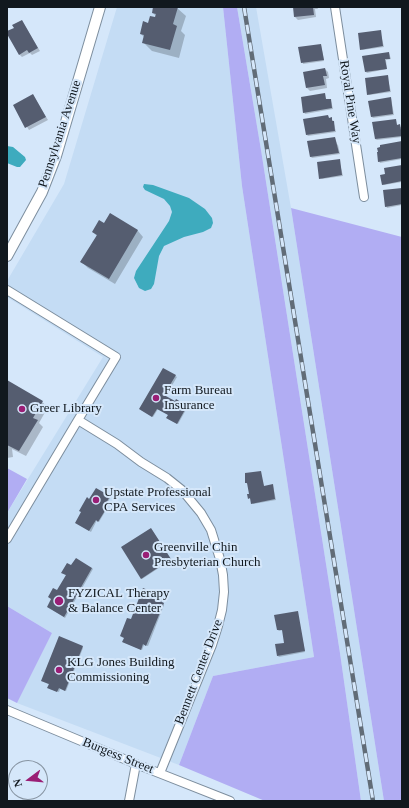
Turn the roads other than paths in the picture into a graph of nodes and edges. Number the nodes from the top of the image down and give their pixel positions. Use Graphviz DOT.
graph roads {
  1 [pos="100,7"];
  2 [pos="335,7"];
  3 [pos="364,196"];
  4 [pos="7,256"];
  5 [pos="7,290"];
  6 [pos="78,420"];
  7 [pos="7,539"];
  8 [pos="7,710"];
  9 [pos="136,764"];
  10 [pos="160,773"];
  11 [pos="130,801"];
  12 [pos="230,801"];
  1 -- 4 [label="street, Pennsylvania Avenue"];
  2 -- 3 [label="street, Royal Pine Way"];
  5 -- 6 [label="street"];
  6 -- 7 [label="street"];
  6 -- 10 [label="street, Bennett Center Drive"];
  8 -- 9 [label="street, Burgess Street"];
  9 -- 10 [label="street, Burgess Street"];
  9 -- 11 [label="street"];
  10 -- 12 [label="street, Burgess Street"];
}
